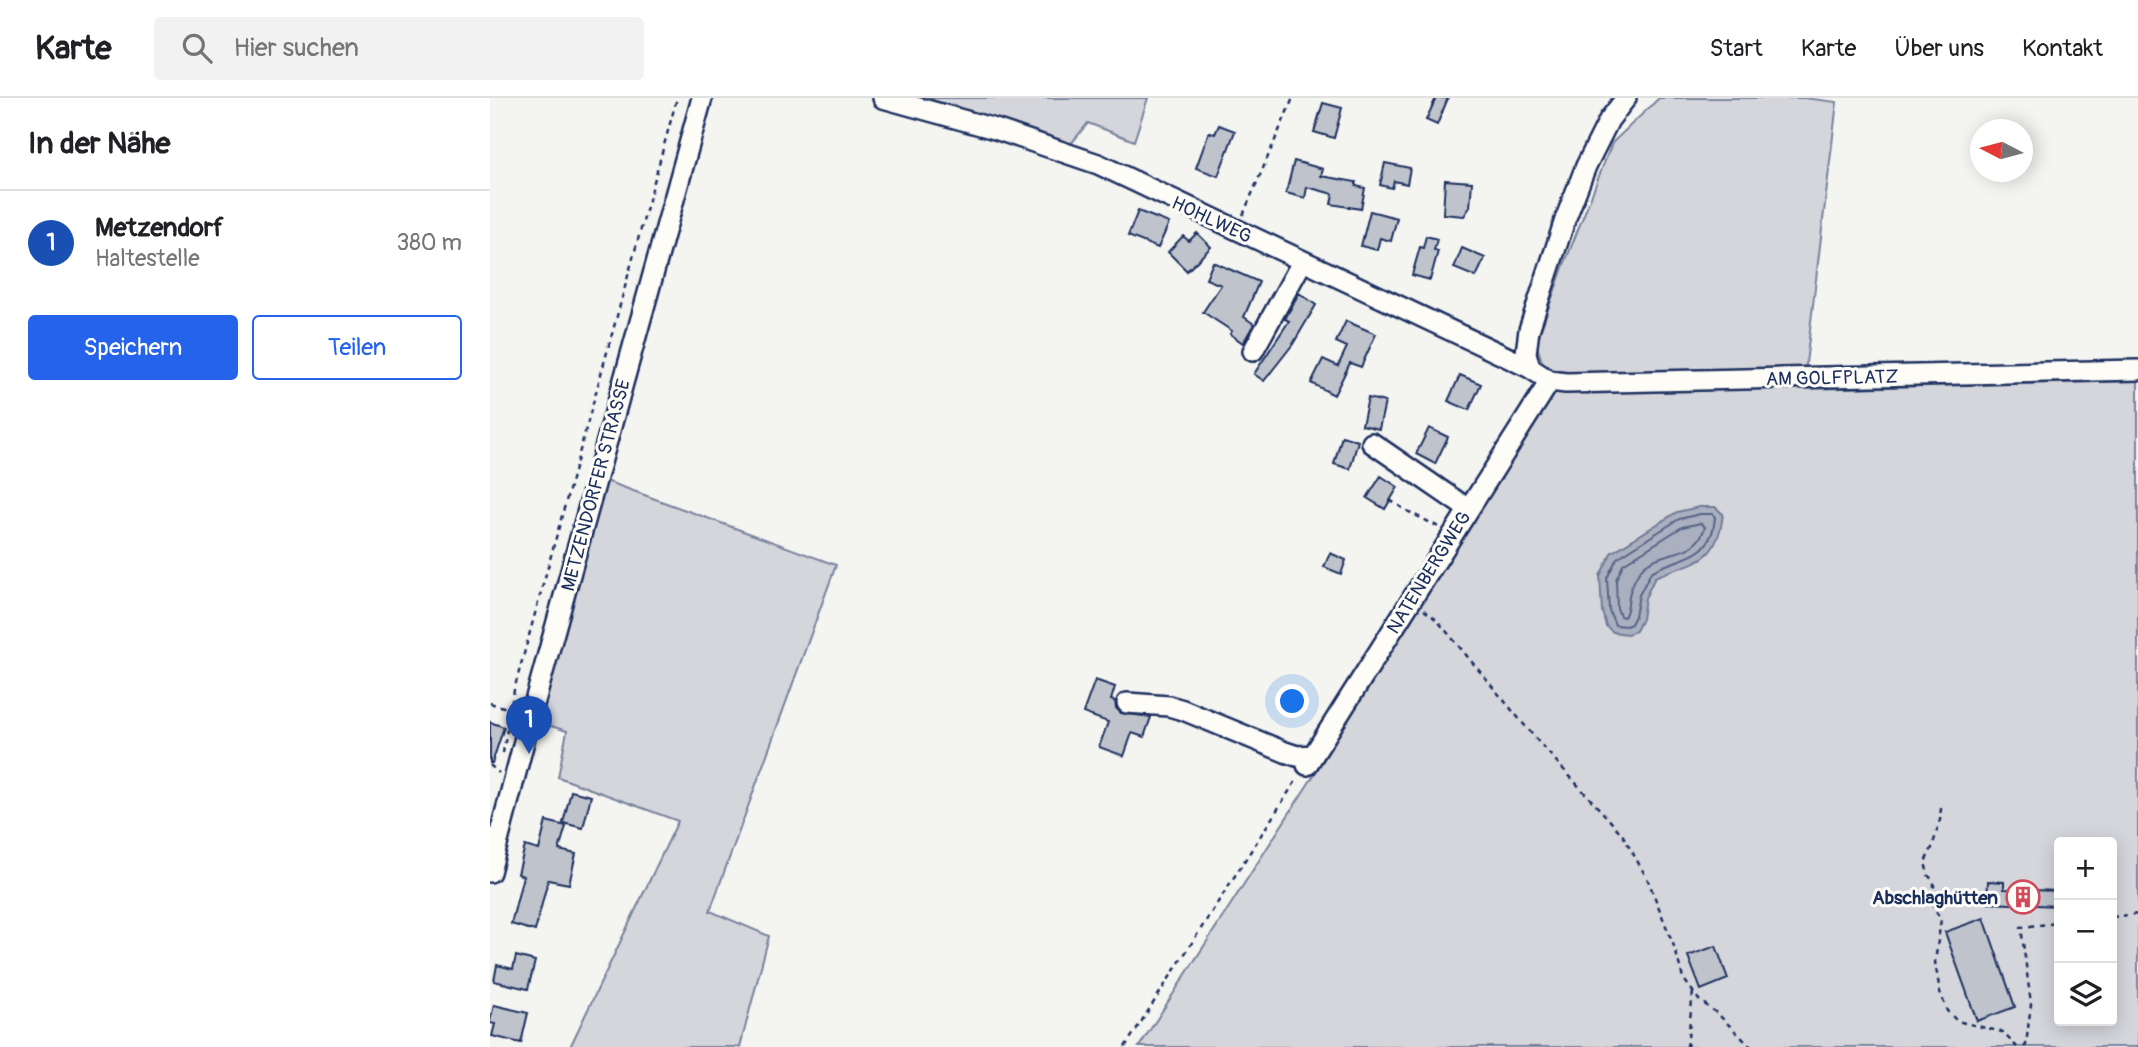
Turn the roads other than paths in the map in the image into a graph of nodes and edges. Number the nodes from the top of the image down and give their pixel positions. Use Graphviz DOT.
graph roads {
  1 [pos="702,98"];
  2 [pos="883,98"];
  3 [pos="1626,98"];
  4 [pos="1302,261"];
  5 [pos="1253,351"];
  6 [pos="1530,368"];
  7 [pos="2138,370"];
  8 [pos="1550,381"];
  9 [pos="1372,443"];
  10 [pos="1468,509"];
  11 [pos="1127,703"];
  12 [pos="490,872"];
  1 -- 12 [label="street, METZENDORFER STRASSE"];
  2 -- 4 [label="street, HOHLWEG"];
  3 -- 6 [label="street"];
  4 -- 5 [label="street"];
  4 -- 6 [label="street, HOHLWEG"];
  6 -- 8 [label="street, AM GOLFPLATZ"];
  7 -- 8 [label="street, AM GOLFPLATZ"];
  8 -- 10 [label="street, NATENBERGWEG"];
  9 -- 10 [label="street"];
  10 -- 11 [label="street, NATENBERGWEG"];
}
